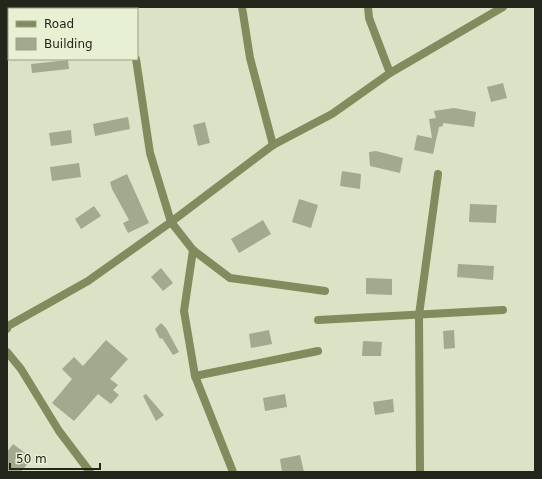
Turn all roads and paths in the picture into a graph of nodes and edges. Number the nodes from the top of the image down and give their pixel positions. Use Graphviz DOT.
graph roads {
  1 [pos="242,7"];
  2 [pos="368,7"];
  3 [pos="503,7"];
  4 [pos="136,60"];
  5 [pos="390,73"];
  6 [pos="273,145"];
  7 [pos="438,174"];
  8 [pos="171,222"];
  9 [pos="193,250"];
  10 [pos="325,291"];
  11 [pos="503,310"];
  12 [pos="419,315"];
  13 [pos="318,320"];
  14 [pos="7,329"];
  15 [pos="318,351"];
  16 [pos="7,352"];
  17 [pos="195,376"];
  18 [pos="90,472"];
  19 [pos="233,472"];
  20 [pos="420,472"];
  1 -- 6 [label="street"];
  2 -- 5 [label="street"];
  3 -- 5 [label="street"];
  4 -- 8 [label="street"];
  5 -- 6 [label="street"];
  6 -- 8 [label="street"];
  7 -- 12 [label="street"];
  8 -- 9 [label="street"];
  8 -- 14 [label="street"];
  9 -- 10 [label="street"];
  9 -- 17 [label="street"];
  11 -- 12 [label="street"];
  12 -- 13 [label="street"];
  12 -- 20 [label="street"];
  15 -- 17 [label="street"];
  16 -- 18 [label="street"];
  17 -- 19 [label="street"];
}
